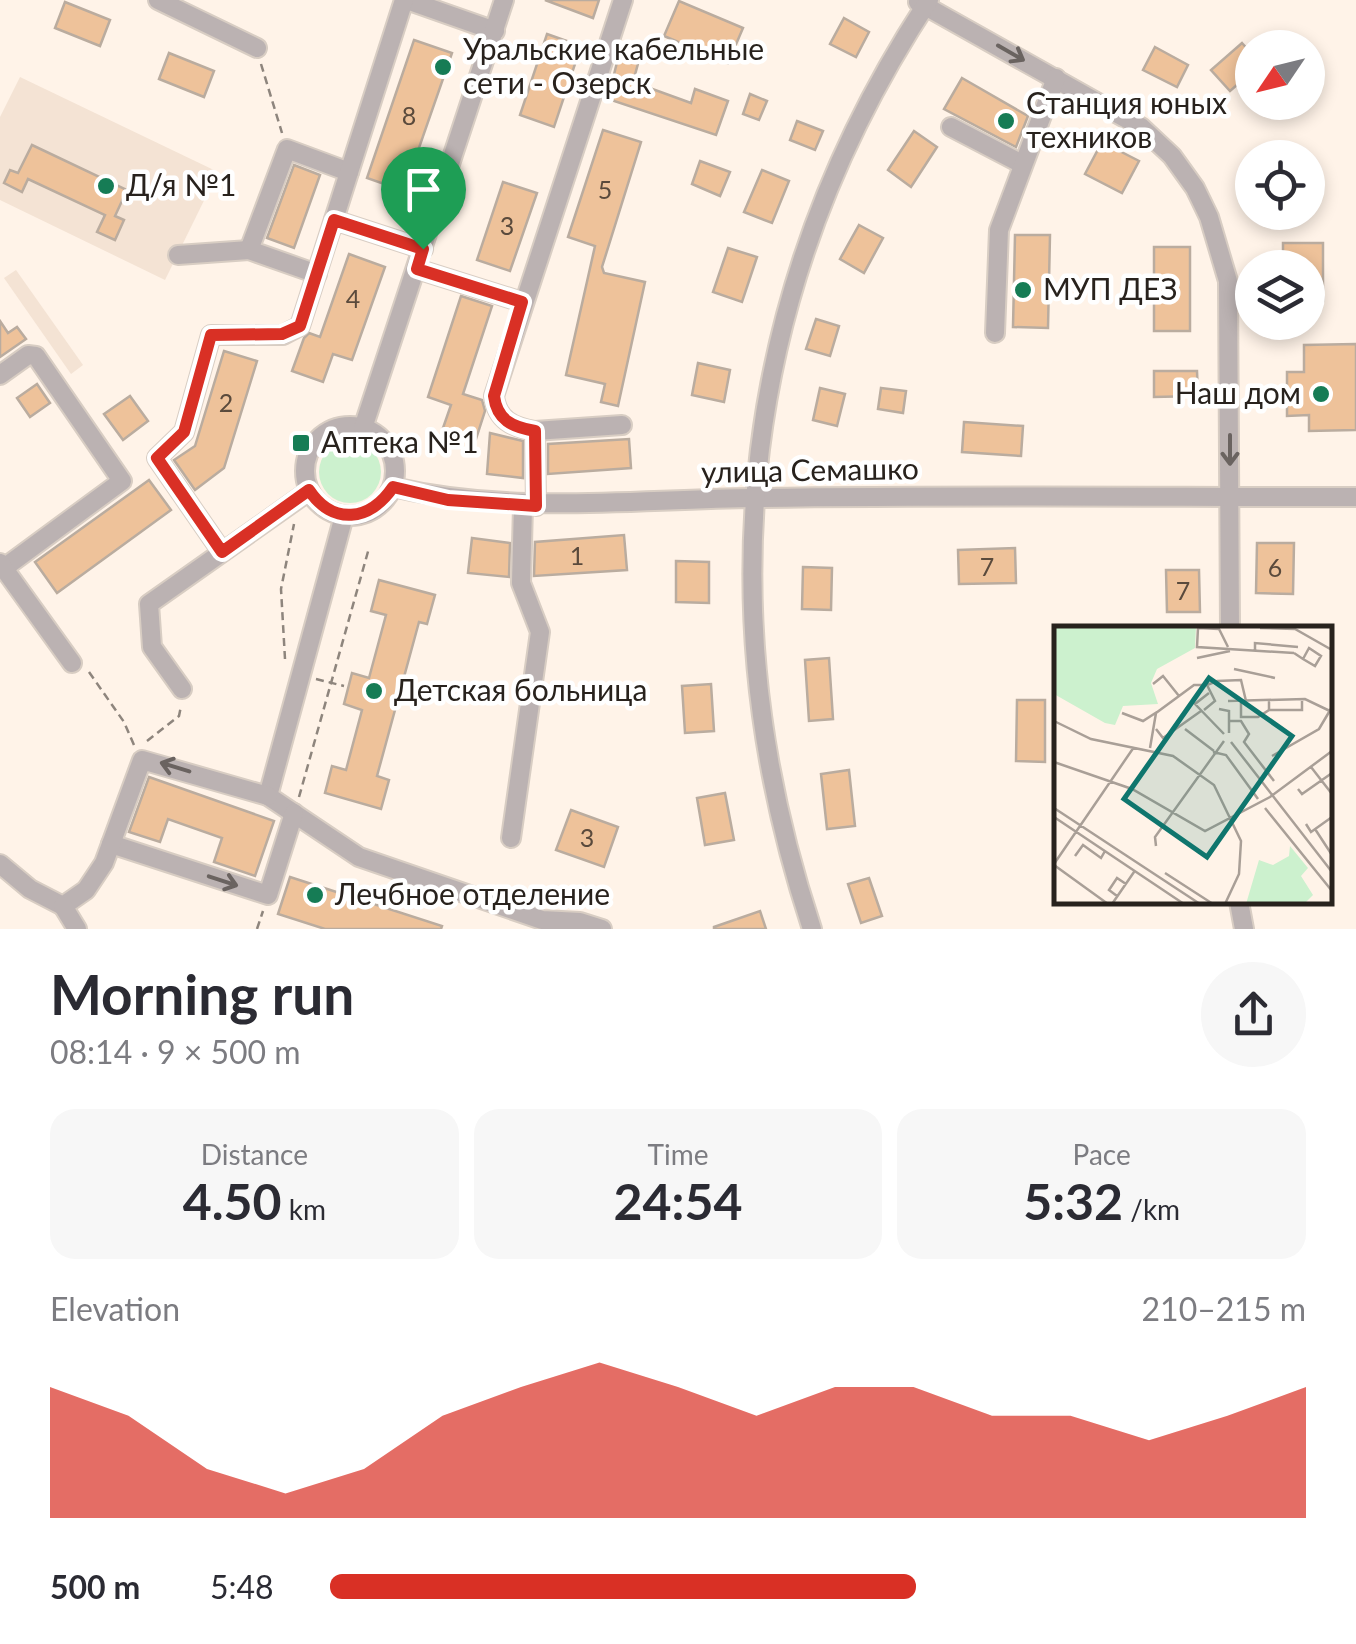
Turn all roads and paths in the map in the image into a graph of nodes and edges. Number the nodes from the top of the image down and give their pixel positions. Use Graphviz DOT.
graph roads {
  1 [pos="158,0"];
  2 [pos="405,0"];
  3 [pos="504,0"];
  4 [pos="623,0"];
  5 [pos="923,2"];
  6 [pos="495,32"];
  7 [pos="256,48"];
  8 [pos="1056,78"];
  9 [pos="952,127"];
  10 [pos="286,149"];
  11 [pos="1022,164"];
  12 [pos="349,172"];
  13 [pos="334,220"];
  14 [pos="423,249"];
  15 [pos="250,250"];
  16 [pos="178,254"];
  17 [pos="417,269"];
  18 [pos="316,274"];
  19 [pos="522,302"];
  20 [pos="995,333"];
  21 [pos="0,375"];
  22 [pos="622,424"];
  23 [pos="363,428"];
  24 [pos="535,431"];
  25 [pos="393,487"];
  26 [pos="309,490"];
  27 [pos="1230,497"];
  28 [pos="1356,497"];
  29 [pos="753,498"];
  30 [pos="530,506"];
  31 [pos="344,516"];
  32 [pos="294,522"];
  33 [pos="369,548"];
  34 [pos="222,552"];
  35 [pos="2,565"];
  36 [pos="1230,626"];
  37 [pos="78,664"];
  38 [pos="303,675"];
  39 [pos="331,682"];
  40 [pos="344,686"];
  41 [pos="182,689"];
  42 [pos="268,796"];
  43 [pos="294,813"];
  44 [pos="511,838"];
  45 [pos="111,844"];
  46 [pos="0,864"];
  47 [pos="1239,904"];
  48 [pos="63,906"];
  49 [pos="77,929"];
  50 [pos="602,929"];
  51 [pos="812,929"];
  52 [pos="1244,929"];
  1 -- 7 [label="street"];
  2 -- 6 [label="street"];
  2 -- 12 [label="street"];
  3 -- 6 [label="street"];
  4 -- 19 [label="street"];
  5 -- 8 [label="street, one-way"];
  5 -- 29 [label="street"];
  6 -- 14 [label="street"];
  7 -- 10 [label="path"];
  8 -- 11 [label="street"];
  8 -- 27 [label="street, one-way"];
  9 -- 11 [label="street"];
  10 -- 12 [label="street"];
  10 -- 15 [label="street"];
  11 -- 20 [label="street"];
  12 -- 13 [label="street"];
  13 -- 14 [label="street"];
  13 -- 18 [label="street"];
  14 -- 17 [label="street"];
  15 -- 16 [label="street"];
  15 -- 18 [label="street"];
  17 -- 19 [label="street"];
  17 -- 23 [label="street"];
  18 -- 34 [label="street"];
  19 -- 24 [label="street"];
  21 -- 35 [label="street"];
  22 -- 24 [label="street"];
  23 -- 25 [label="street"];
  23 -- 26 [label="street"];
  24 -- 30 [label="street"];
  25 -- 30 [label="street, улица Семашко"];
  25 -- 31 [label="street"];
  26 -- 31 [label="street"];
  26 -- 34 [label="street"];
  27 -- 28 [label="street, улица Семашко"];
  27 -- 29 [label="street, улица Семашко"];
  27 -- 36 [label="street"];
  29 -- 30 [label="street, улица Семашко"];
  29 -- 51 [label="street"];
  30 -- 44 [label="street"];
  31 -- 38 [label="street"];
  32 -- 38 [label="path"];
  33 -- 39 [label="path"];
  34 -- 41 [label="street"];
  35 -- 37 [label="street"];
  37 -- 41 [label="path"];
  38 -- 39 [label="path"];
  38 -- 42 [label="street"];
  39 -- 40 [label="path"];
  39 -- 43 [label="path"];
  42 -- 43 [label="street"];
  42 -- 45 [label="street, one-way"];
  45 -- 43 [label="street, one-way"];
  43 -- 50 [label="street"];
  45 -- 48 [label="street"];
  46 -- 48 [label="street"];
  47 -- 52 [label="street"];
  48 -- 49 [label="street"];
}
